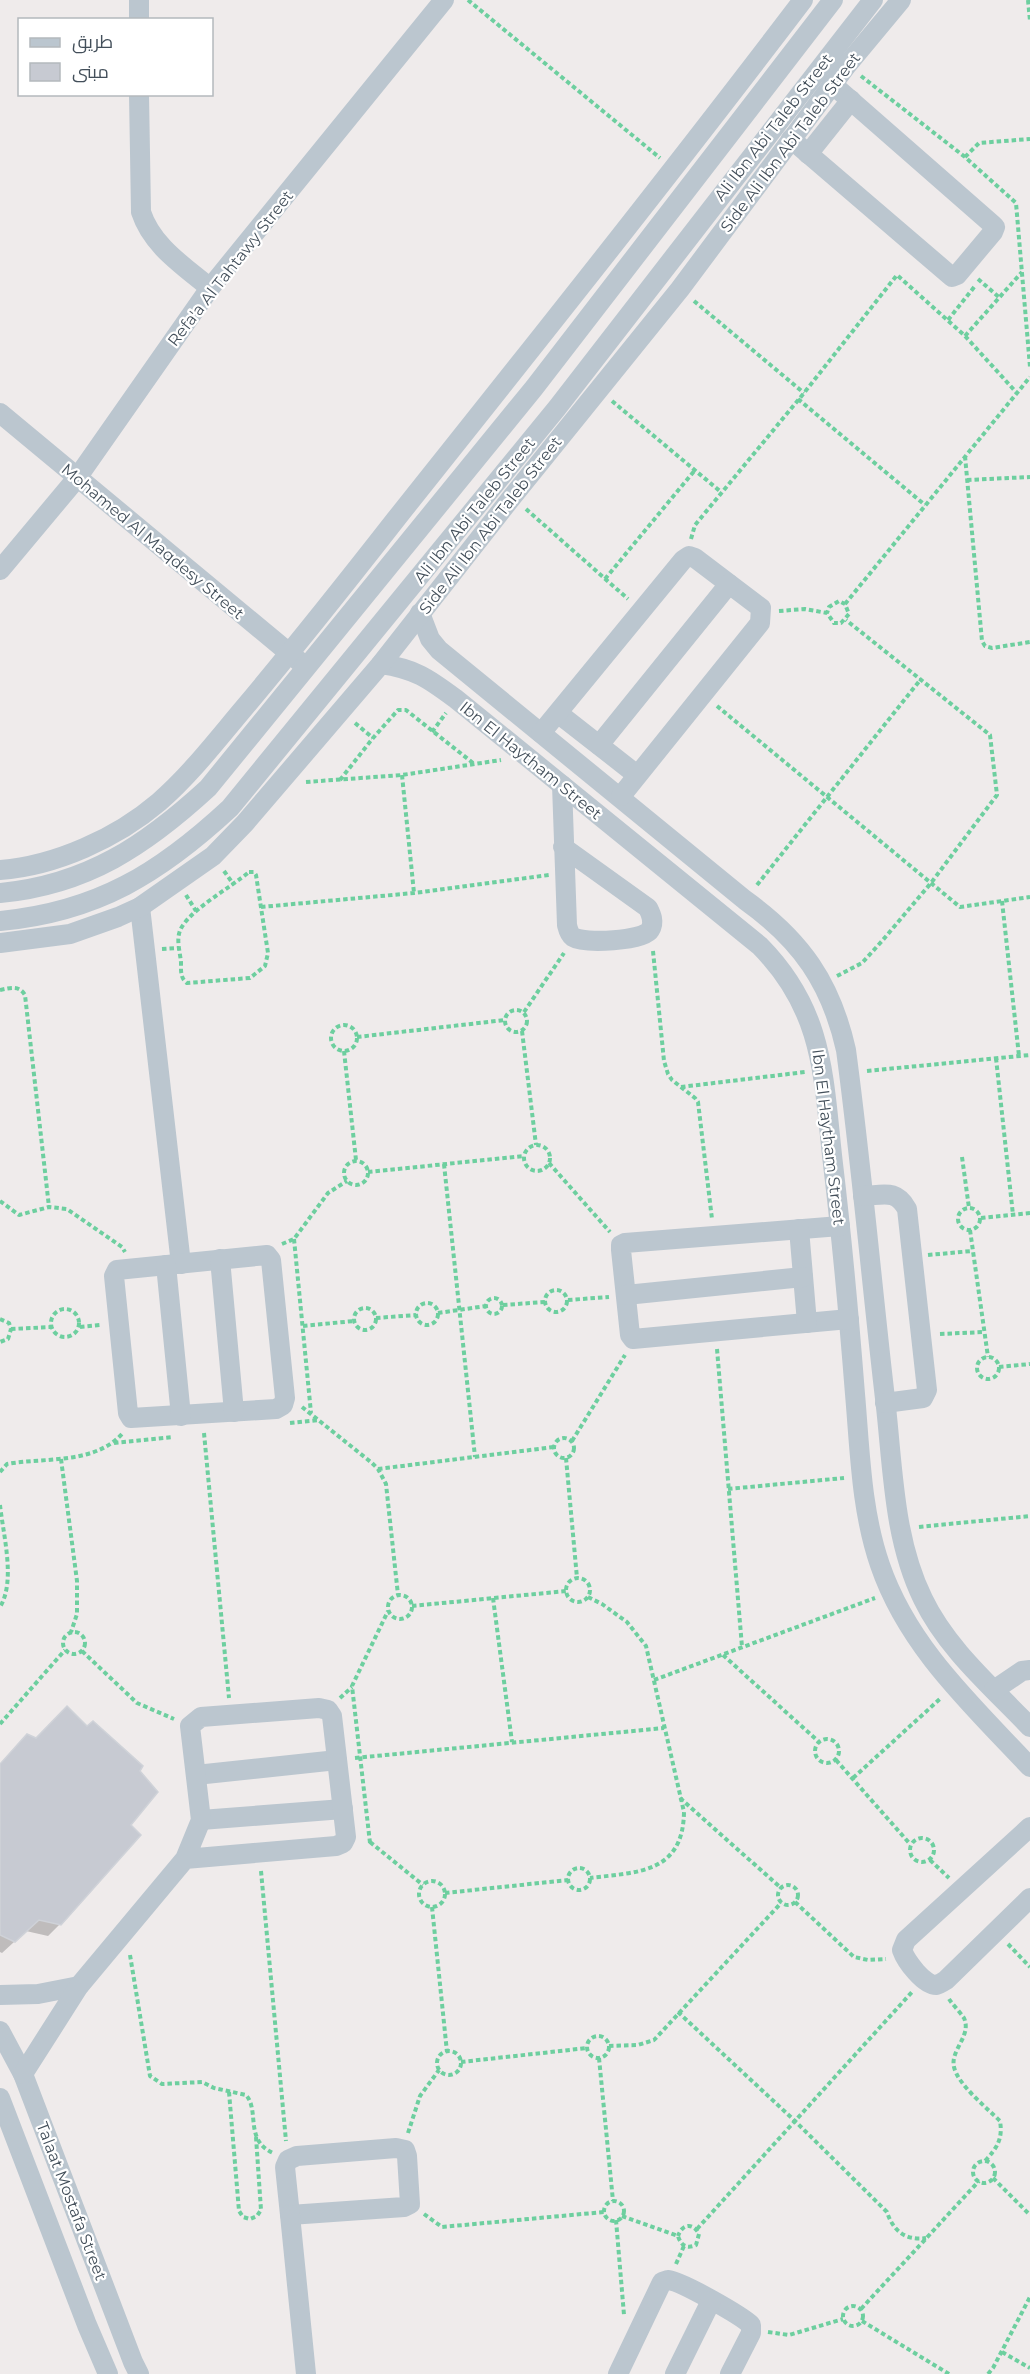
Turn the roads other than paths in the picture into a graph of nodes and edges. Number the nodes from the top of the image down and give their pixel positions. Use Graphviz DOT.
graph roads {
  1 [pos="139,0"];
  2 [pos="444,0"];
  3 [pos="803,0"];
  4 [pos="833,0"];
  5 [pos="873,0"];
  6 [pos="901,0"];
  7 [pos="139,18"];
  8 [pos="832,84"];
  9 [pos="139,96"];
  10 [pos="850,100"];
  11 [pos="791,140"];
  12 [pos="808,154"];
  13 [pos="210,288"];
  14 [pos="534,388"];
  15 [pos="557,408"];
  16 [pos="0,413"];
  17 [pos="77,478"];
  18 [pos="495,483"];
  19 [pos="512,497"];
  20 [pos="0,570"];
  21 [pos="729,584"];
  22 [pos="420,613"];
  23 [pos="290,654"];
  24 [pos="381,664"];
  25 [pos="307,668"];
  26 [pos="559,714"];
  27 [pos="541,733"];
  28 [pos="599,745"];
  29 [pos="637,775"];
  30 [pos="562,785"];
  31 [pos="621,796"];
  32 [pos="563,846"];
  33 [pos="0,870"];
  34 [pos="0,893"];
  35 [pos="140,907"];
  36 [pos="0,921"];
  37 [pos="0,943"];
  38 [pos="863,1196"];
  39 [pos="840,1226"];
  40 [pos="799,1229"];
  41 [pos="220,1260"];
  42 [pos="174,1264"];
  43 [pos="870,1271"];
  44 [pos="845,1274"];
  45 [pos="803,1277"];
  46 [pos="626,1296"];
  47 [pos="849,1319"];
  48 [pos="807,1323"];
  49 [pos="885,1403"];
  50 [pos="234,1412"];
  51 [pos="181,1416"];
  52 [pos="1030,1670"];
  53 [pos="994,1690"];
  54 [pos="1030,1727"];
  55 [pos="337,1760"];
  56 [pos="1030,1767"];
  57 [pos="195,1775"];
  58 [pos="343,1809"];
  59 [pos="201,1820"];
  60 [pos="1030,1827"];
  61 [pos="185,1859"];
  62 [pos="1030,1898"];
  63 [pos="79,1986"];
  64 [pos="0,1995"];
  65 [pos="0,2031"];
  66 [pos="23,2074"];
  67 [pos="0,2098"];
  68 [pos="290,2215"];
  69 [pos="711,2301"];
  70 [pos="108,2374"];
  71 [pos="139,2374"];
  72 [pos="306,2374"];
  73 [pos="618,2374"];
  74 [pos="675,2374"];
  75 [pos="730,2374"];
  1 -- 7 [label="street"];
  2 -- 13 [label="street, Refa'a Al Tahtawy Street"];
  3 -- 23 [label="street"];
  4 -- 14 [label="street, Ali Ibn Abi Taleb Street"];
  5 -- 15 [label="street, Ali Ibn Abi Taleb Street"];
  6 -- 8 [label="street, Side Ali Ibn Abi Taleb Street"];
  8 -- 10 [label="street"];
  8 -- 11 [label="street, Side Ali Ibn Abi Taleb Street"];
  9 -- 13 [label="street"];
  10 -- 12 [label="street"];
  10 -- 12 [label="street"];
  11 -- 12 [label="street"];
  11 -- 19 [label="street, Side Ali Ibn Abi Taleb Street"];
  13 -- 17 [label="street, Refa'a Al Tahtawy Street"];
  14 -- 15 [label="street"];
  14 -- 25 [label="street, Ali Ibn Abi Taleb Street"];
  15 -- 18 [label="street, Ali Ibn Abi Taleb Street"];
  16 -- 17 [label="street, Mohamed Al Maqdesy Street"];
  17 -- 20 [label="street, Refa'a Al Tahtawy Street"];
  17 -- 23 [label="street, Mohamed Al Maqdesy Street"];
  18 -- 19 [label="street"];
  18 -- 36 [label="street, Ali Ibn Abi Taleb Street"];
  19 -- 22 [label="street, Side Ali Ibn Abi Taleb Street"];
  21 -- 26 [label="street"];
  21 -- 28 [label="street"];
  21 -- 29 [label="street"];
  22 -- 24 [label="street, Side Ali Ibn Abi Taleb Street"];
  22 -- 27 [label="street, Ibn El Haytham Street"];
  23 -- 25 [label="street, Mohamed Al Maqdesy Street"];
  23 -- 33 [label="street"];
  24 -- 30 [label="street, Ibn El Haytham Street"];
  24 -- 35 [label="street, Side Ali Ibn Abi Taleb Street"];
  25 -- 34 [label="street, Ali Ibn Abi Taleb Street"];
  26 -- 27 [label="street"];
  26 -- 28 [label="street"];
  27 -- 31 [label="street, Ibn El Haytham Street"];
  28 -- 29 [label="street"];
  29 -- 31 [label="street"];
  30 -- 32 [label="street"];
  30 -- 39 [label="street, Ibn El Haytham Street"];
  31 -- 38 [label="street, Ibn El Haytham Street"];
  32 -- 32 [label="street"];
  35 -- 37 [label="street, Side Ali Ibn Abi Taleb Street"];
  35 -- 42 [label="street"];
  38 -- 43 [label="street, Ibn El Haytham Street"];
  38 -- 49 [label="street"];
  39 -- 40 [label="street"];
  39 -- 44 [label="street, Ibn El Haytham Street"];
  40 -- 45 [label="street"];
  40 -- 46 [label="street"];
  41 -- 42 [label="street"];
  41 -- 50 [label="street"];
  41 -- 50 [label="street"];
  42 -- 51 [label="street"];
  42 -- 51 [label="street"];
  43 -- 44 [label="street"];
  43 -- 49 [label="street, Ibn El Haytham Street"];
  44 -- 47 [label="street, Ibn El Haytham Street"];
  45 -- 46 [label="street"];
  45 -- 48 [label="street"];
  46 -- 48 [label="street"];
  47 -- 48 [label="street"];
  47 -- 56 [label="street, Ibn El Haytham Street"];
  49 -- 53 [label="street, Ibn El Haytham Street"];
  50 -- 51 [label="street"];
  52 -- 53 [label="street"];
  53 -- 54 [label="street, Ibn El Haytham Street"];
  55 -- 57 [label="street"];
  55 -- 57 [label="street"];
  55 -- 58 [label="street"];
  57 -- 59 [label="street"];
  58 -- 59 [label="street"];
  58 -- 61 [label="street"];
  59 -- 61 [label="street"];
  60 -- 62 [label="street"];
  61 -- 63 [label="street"];
  63 -- 64 [label="street"];
  63 -- 66 [label="street"];
  65 -- 66 [label="street, Talaat Mostafa Street"];
  66 -- 71 [label="street, Talaat Mostafa Street"];
  67 -- 70 [label="street, Talaat Mostafa Street"];
  68 -- 68 [label="street"];
  68 -- 72 [label="street"];
  69 -- 73 [label="street"];
  69 -- 74 [label="street"];
  69 -- 75 [label="street"];
}
